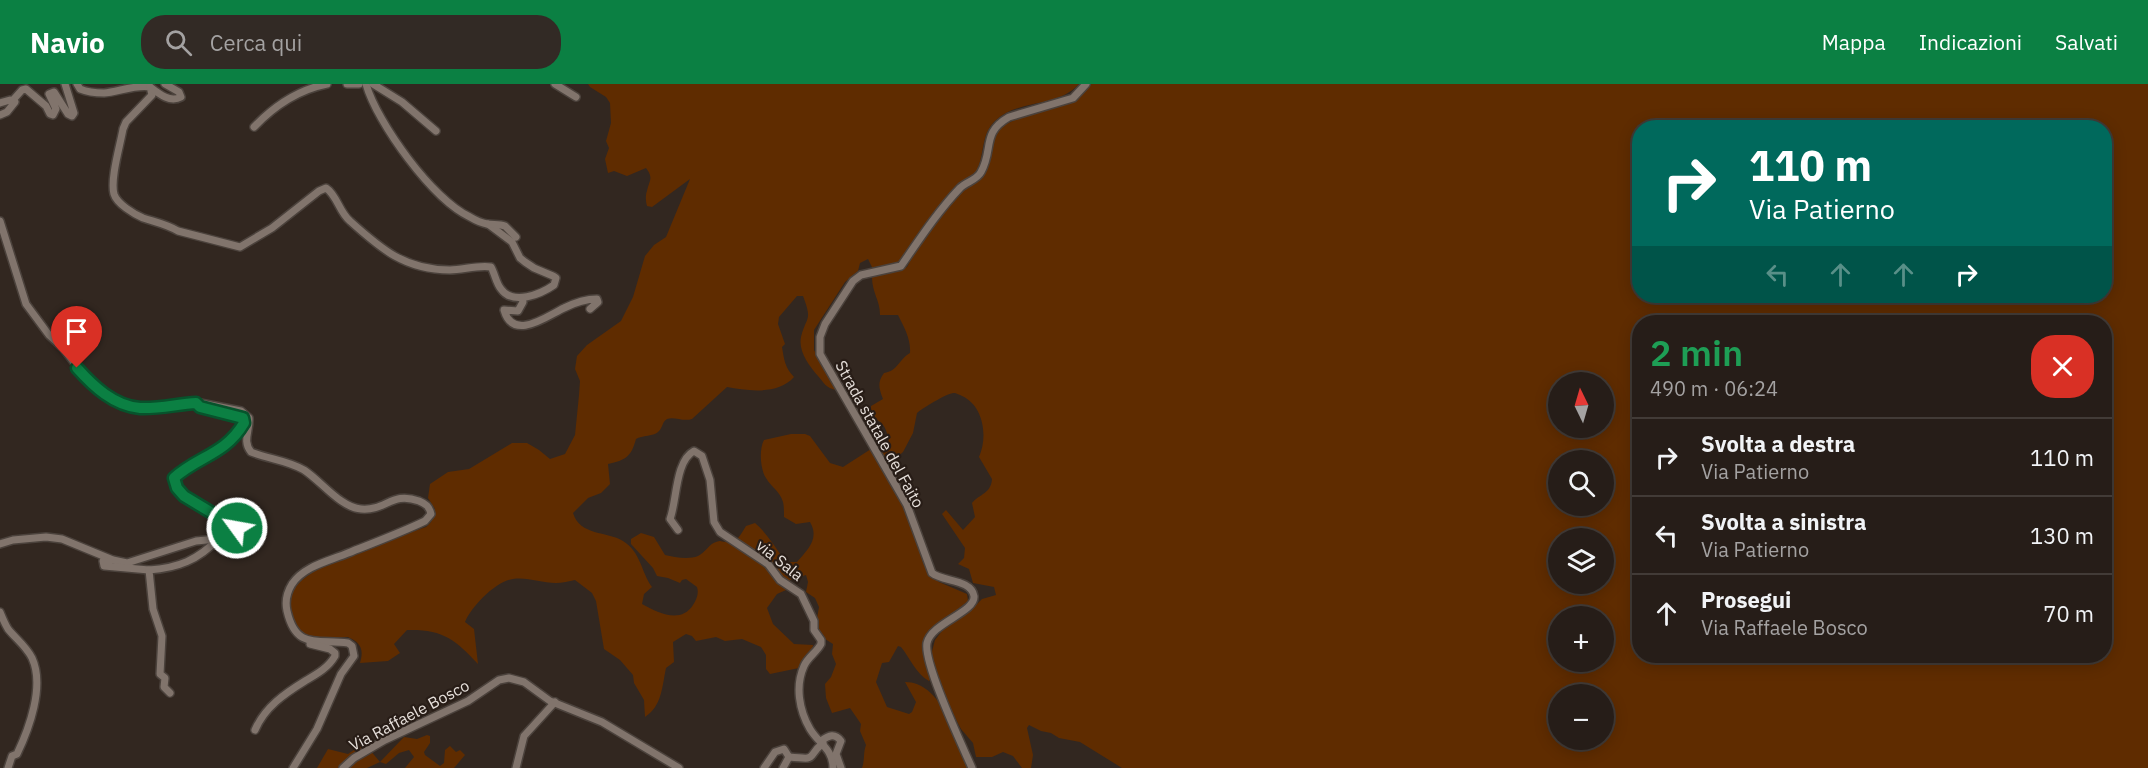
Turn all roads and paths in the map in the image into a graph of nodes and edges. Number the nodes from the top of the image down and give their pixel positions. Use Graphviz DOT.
graph roads {
  1 [pos="65,84"];
  2 [pos="77,84"];
  3 [pos="165,84"];
  4 [pos="327,84"];
  5 [pos="346,84"];
  6 [pos="359,84"];
  7 [pos="366,84"];
  8 [pos="373,84"];
  9 [pos="555,84"];
  10 [pos="1086,84"];
  11 [pos="150,87"];
  12 [pos="576,97"];
  13 [pos="13,100"];
  14 [pos="0,103"];
  15 [pos="0,115"];
  16 [pos="254,127"];
  17 [pos="436,132"];
  18 [pos="0,221"];
  19 [pos="488,224"];
  20 [pos="516,237"];
  21 [pos="522,298"];
  22 [pos="590,309"];
  23 [pos="196,403"];
  24 [pos="678,530"];
  25 [pos="218,539"];
  26 [pos="0,544"];
  27 [pos="120,562"];
  28 [pos="149,570"];
  29 [pos="0,612"];
  30 [pos="299,636"];
  31 [pos="170,693"];
  32 [pos="555,702"];
  33 [pos="255,730"];
  34 [pos="822,742"];
  35 [pos="789,757"];
  36 [pos="8,768"];
  37 [pos="293,768"];
  38 [pos="343,768"];
  39 [pos="516,768"];
  40 [pos="679,768"];
  41 [pos="764,768"];
  42 [pos="783,768"];
  43 [pos="833,768"];
  44 [pos="841,768"];
  45 [pos="972,768"];
  1 -- 13 [label="street"];
  2 -- 11 [label="street"];
  3 -- 11 [label="street"];
  4 -- 16 [label="street"];
  5 -- 6 [label="street"];
  7 -- 19 [label="street"];
  8 -- 17 [label="street"];
  9 -- 12 [label="street"];
  10 -- 45 [label="street, Strada statale del Faito"];
  11 -- 21 [label="street"];
  13 -- 14 [label="street"];
  13 -- 15 [label="street"];
  18 -- 23 [label="street"];
  19 -- 20 [label="street"];
  19 -- 21 [label="street"];
  21 -- 22 [label="street"];
  23 -- 25 [label="street"];
  23 -- 30 [label="street"];
  24 -- 34 [label="street, via Sala"];
  25 -- 27 [label="street"];
  25 -- 28 [label="street"];
  26 -- 27 [label="street"];
  27 -- 28 [label="street"];
  28 -- 31 [label="street"];
  29 -- 36 [label="street"];
  30 -- 33 [label="street"];
  30 -- 37 [label="street"];
  32 -- 38 [label="street, Via Raffaele Bosco"];
  32 -- 39 [label="street"];
  32 -- 40 [label="street, Via Raffaele Bosco"];
  34 -- 35 [label="street"];
  34 -- 43 [label="street"];
  34 -- 44 [label="street"];
  35 -- 41 [label="street"];
  35 -- 42 [label="street"];
}
